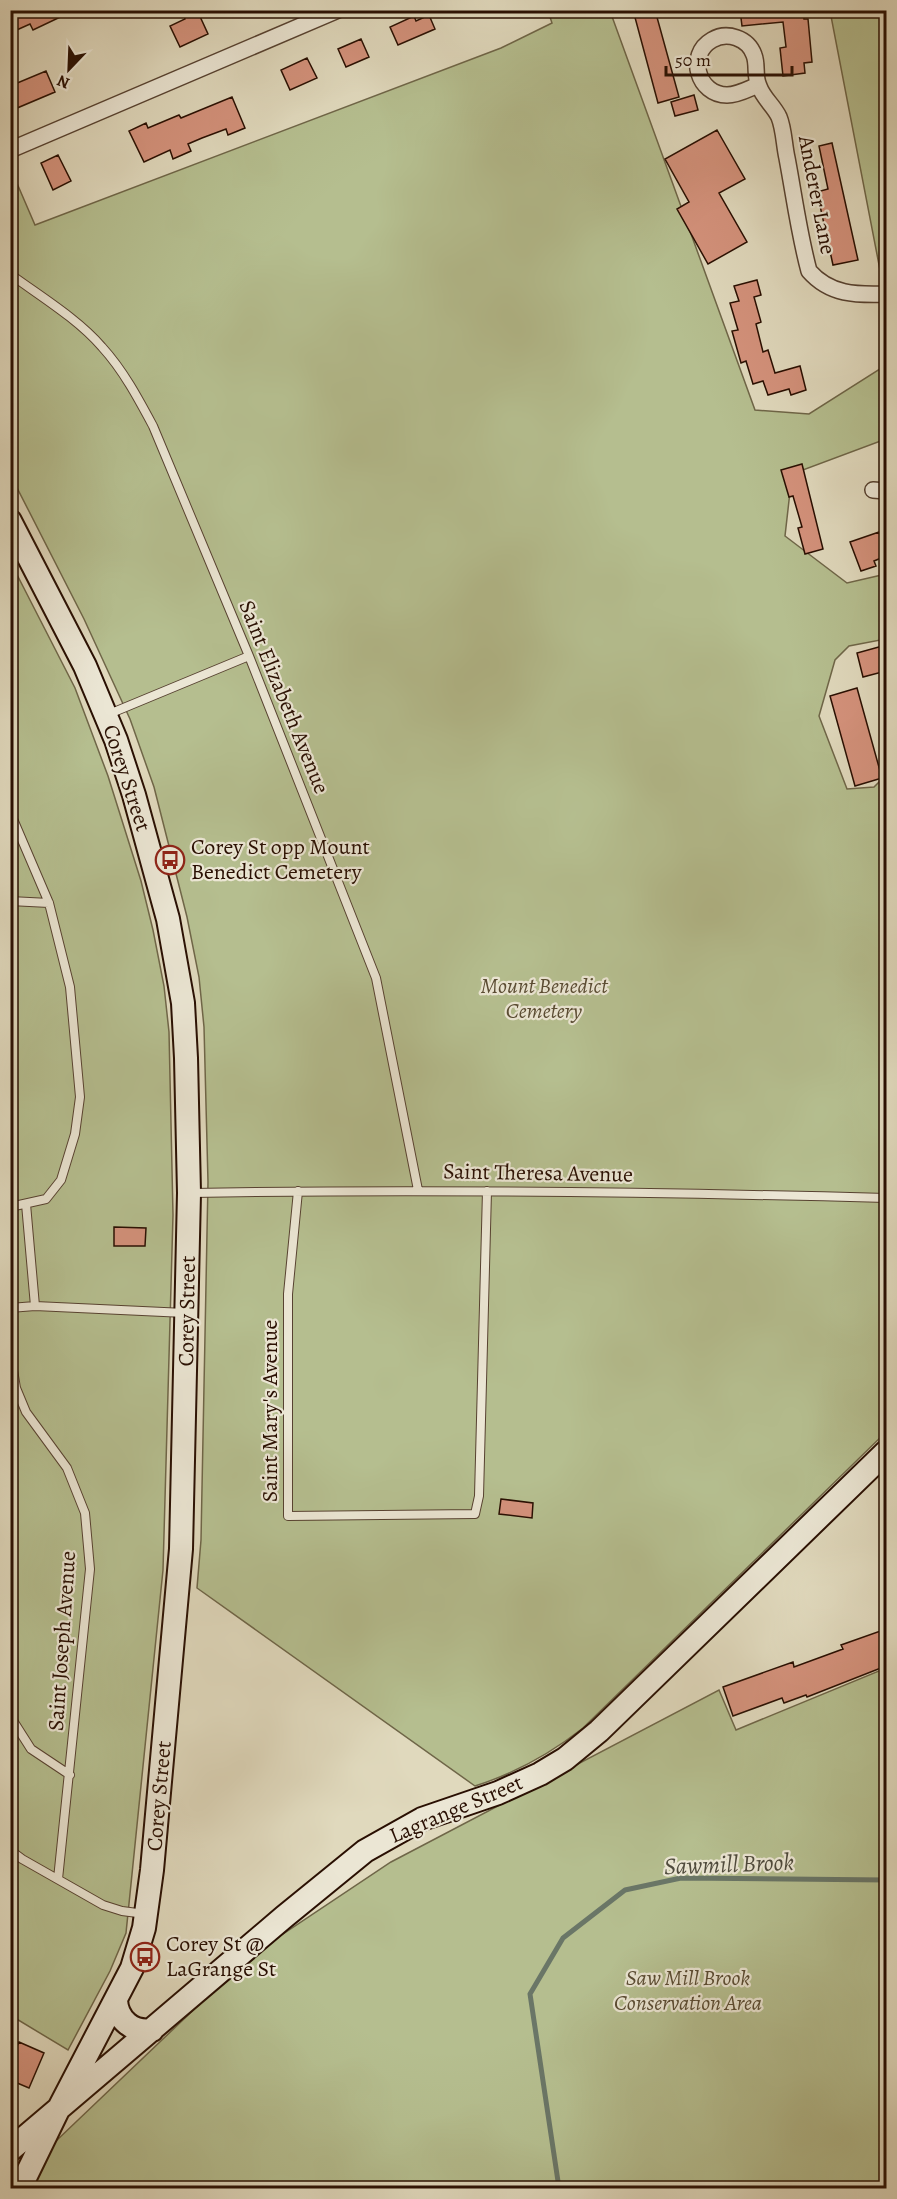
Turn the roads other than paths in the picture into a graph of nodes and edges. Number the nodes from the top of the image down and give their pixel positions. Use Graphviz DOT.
graph roads {
  1 [pos="338,10"];
  2 [pos="758,85"];
  3 [pos="10,150"];
  4 [pos="10,274"];
  5 [pos="886,294"];
  6 [pos="10,521"];
  7 [pos="249,656"];
  8 [pos="107,715"];
  9 [pos="10,812"];
  10 [pos="10,901"];
  11 [pos="49,903"];
  12 [pos="418,1190"];
  13 [pos="298,1191"];
  14 [pos="487,1191"];
  15 [pos="189,1193"];
  16 [pos="886,1198"];
  17 [pos="26,1204"];
  18 [pos="10,1207"];
  19 [pos="34,1306"];
  20 [pos="10,1308"];
  21 [pos="187,1313"];
  22 [pos="10,1352"];
  23 [pos="886,1452"];
  24 [pos="10,1716"];
  25 [pos="70,1775"];
  26 [pos="10,1850"];
  27 [pos="58,1879"];
  28 [pos="146,1914"];
  29 [pos="116,2000"];
  30 [pos="152,2030"];
  31 [pos="57,2112"];
  32 [pos="10,2150"];
  33 [pos="20,2188"];
  1 -- 3 [label="street"];
  2 -- 2 [label="street, Anderer Lane"];
  2 -- 5 [label="street, Anderer Lane"];
  4 -- 7 [label="lane, Saint Elizabeth Avenue"];
  6 -- 8 [label="street, Corey Street"];
  7 -- 8 [label="lane"];
  7 -- 12 [label="lane, Saint Elizabeth Avenue"];
  8 -- 15 [label="street, Corey Street"];
  9 -- 11 [label="lane"];
  10 -- 11 [label="lane"];
  11 -- 17 [label="lane"];
  12 -- 13 [label="lane, Saint Theresa Avenue"];
  12 -- 14 [label="lane, Saint Theresa Avenue"];
  13 -- 14 [label="lane, Saint Mary's Avenue"];
  13 -- 15 [label="lane, Saint Theresa Avenue"];
  14 -- 16 [label="lane, Saint Theresa Avenue"];
  15 -- 21 [label="street, Corey Street"];
  17 -- 18 [label="lane"];
  17 -- 19 [label="lane"];
  19 -- 20 [label="lane"];
  19 -- 21 [label="lane"];
  21 -- 28 [label="street, Corey Street"];
  22 -- 25 [label="lane, Saint Joseph Avenue"];
  23 -- 30 [label="street, Lagrange Street"];
  24 -- 25 [label="lane"];
  25 -- 27 [label="lane, Saint Joseph Avenue"];
  26 -- 27 [label="lane"];
  27 -- 28 [label="lane"];
  28 -- 29 [label="street, Corey Street"];
  29 -- 30 [label="street"];
  29 -- 31 [label="street, Corey Street"];
  30 -- 31 [label="street, Lagrange Street"];
  31 -- 32 [label="street, Lagrange Street"];
  31 -- 33 [label="street, Corey Street"];
}
